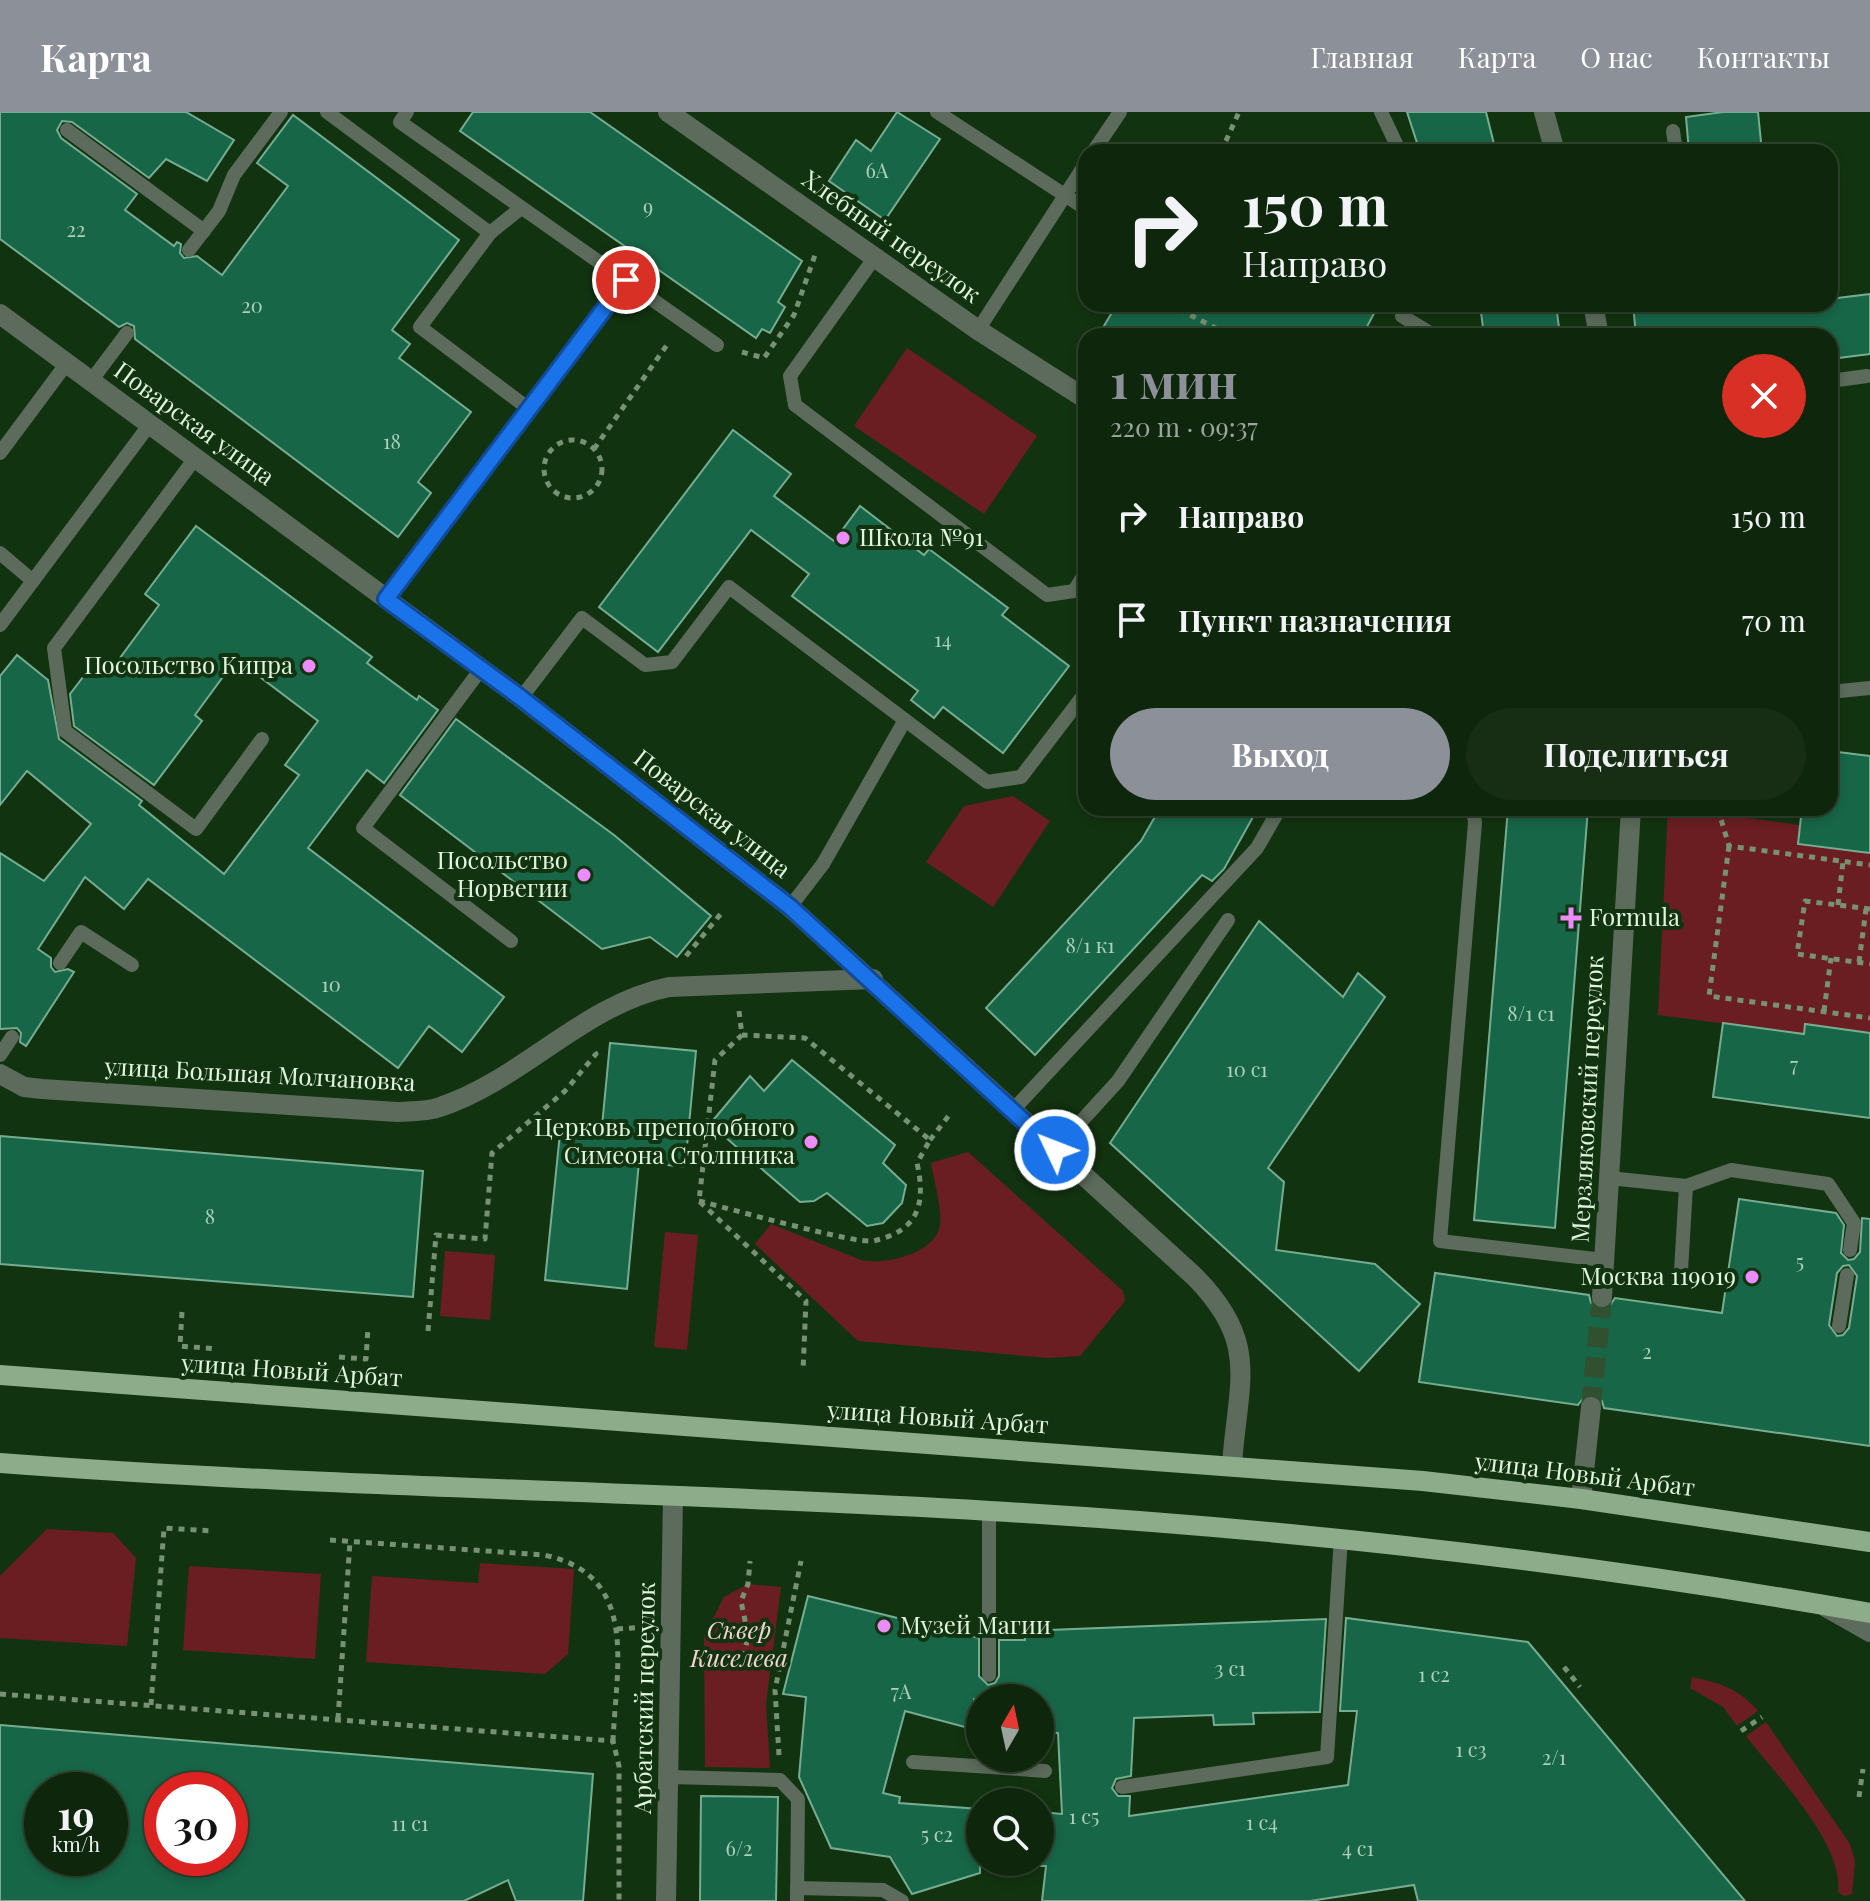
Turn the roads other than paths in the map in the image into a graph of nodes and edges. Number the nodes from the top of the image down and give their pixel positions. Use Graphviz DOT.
graph roads {
  1 [pos="281,112"];
  2 [pos="327,112"];
  3 [pos="407,112"];
  4 [pos="668,112"];
  5 [pos="937,112"];
  6 [pos="1120,112"];
  7 [pos="1381,112"];
  8 [pos="1544,112"];
  9 [pos="67,130"];
  10 [pos="1673,131"];
  11 [pos="1098,144"];
  12 [pos="1396,144"];
  13 [pos="1553,144"];
  14 [pos="1675,144"];
  15 [pos="1078,175"];
  16 [pos="1064,197"];
  17 [pos="1078,205"];
  18 [pos="521,208"];
  19 [pos="204,231"];
  20 [pos="490,233"];
  21 [pos="189,250"];
  22 [pos="875,257"];
  23 [pos="626,280"];
  24 [pos="0,314"];
  25 [pos="1402,316"];
  26 [pos="1422,328"];
  27 [pos="978,330"];
  28 [pos="127,333"];
  29 [pos="717,345"];
  30 [pos="67,363"];
  31 [pos="1867,376"];
  32 [pos="1838,380"];
  33 [pos="91,381"];
  34 [pos="1078,394"];
  35 [pos="529,409"];
  36 [pos="150,424"];
  37 [pos="0,453"];
  38 [pos="196,457"];
  39 [pos="0,553"];
  40 [pos="33,581"];
  41 [pos="1078,585"];
  42 [pos="386,599"];
  43 [pos="0,625"];
  44 [pos="481,669"];
  45 [pos="1870,688"];
  46 [pos="1838,691"];
  47 [pos="521,698"];
  48 [pos="1078,702"];
  49 [pos="905,720"];
  50 [pos="262,739"];
  51 [pos="1275,816"];
  52 [pos="1474,816"];
  53 [pos="1631,816"];
  54 [pos="790,907"];
  55 [pos="1228,920"];
  56 [pos="511,941"];
  57 [pos="60,963"];
  58 [pos="132,965"];
  59 [pos="873,979"];
  60 [pos="12,1037"];
  61 [pos="0,1055"];
  62 [pos="0,1074"];
  63 [pos="1013,1110"];
  64 [pos="1055,1150"];
  65 [pos="1609,1178"];
  66 [pos="1686,1186"];
  67 [pos="1850,1250"];
  68 [pos="1604,1260"];
  69 [pos="1681,1271"];
  70 [pos="1847,1275"];
  71 [pos="1602,1297"];
  72 [pos="1839,1326"];
  73 [pos="0,1375"];
  74 [pos="1591,1407"];
  75 [pos="0,1463"];
  76 [pos="1232,1464"];
  77 [pos="673,1497"];
  78 [pos="1581,1499"];
  79 [pos="989,1511"];
  80 [pos="1341,1537"];
  81 [pos="1870,1542"];
  82 [pos="1822,1605"];
  83 [pos="1870,1613"];
  84 [pos="1870,1632"];
  85 [pos="989,1675"];
  86 [pos="913,1762"];
  87 [pos="966,1763"];
  88 [pos="670,1777"];
  89 [pos="1122,1787"];
  90 [pos="797,1895"];
  91 [pos="666,1901"];
  92 [pos="902,1901"];
  1 -- 19 [label="lane"];
  2 -- 20 [label="lane"];
  3 -- 18 [label="lane"];
  4 -- 22 [label="street, Хлебный переулок"];
  5 -- 16 [label="lane"];
  6 -- 11 [label="lane"];
  7 -- 12 [label="lane"];
  8 -- 13 [label="street"];
  9 -- 19 [label="lane"];
  10 -- 14 [label="lane"];
  15 -- 16 [label="lane"];
  16 -- 17 [label="lane"];
  16 -- 27 [label="lane"];
  18 -- 20 [label="lane"];
  18 -- 23 [label="lane"];
  19 -- 21 [label="lane"];
  20 -- 35 [label="lane"];
  22 -- 27 [label="street, Хлебный переулок"];
  22 -- 41 [label="lane"];
  23 -- 29 [label="lane"];
  23 -- 35 [label="lane"];
  24 -- 30 [label="street, Поварская улица"];
  25 -- 26 [label="lane"];
  27 -- 34 [label="street, Хлебный переулок"];
  28 -- 33 [label="lane"];
  30 -- 33 [label="street, Поварская улица"];
  30 -- 37 [label="lane"];
  31 -- 32 [label="lane"];
  33 -- 36 [label="street, Поварская улица"];
  35 -- 42 [label="lane"];
  36 -- 38 [label="street, Поварская улица"];
  36 -- 40 [label="lane"];
  38 -- 42 [label="street, Поварская улица"];
  38 -- 50 [label="lane"];
  39 -- 40 [label="lane"];
  40 -- 43 [label="lane"];
  42 -- 44 [label="street, Поварская улица"];
  44 -- 47 [label="street, Поварская улица"];
  44 -- 56 [label="lane"];
  45 -- 46 [label="lane"];
  47 -- 49 [label="lane"];
  47 -- 54 [label="street, Поварская улица"];
  48 -- 49 [label="lane"];
  49 -- 54 [label="lane"];
  51 -- 63 [label="lane"];
  52 -- 68 [label="lane"];
  53 -- 65 [label="street, Мерзляковский переулок"];
  54 -- 59 [label="street, Поварская улица"];
  55 -- 64 [label="lane"];
  57 -- 58 [label="lane"];
  59 -- 62 [label="street, улица Большая Молчановка"];
  59 -- 63 [label="street, Поварская улица"];
  60 -- 61 [label="lane"];
  63 -- 64 [label="street, Поварская улица"];
  64 -- 76 [label="street, Поварская улица"];
  65 -- 66 [label="lane"];
  65 -- 68 [label="street, Мерзляковский переулок"];
  66 -- 67 [label="lane"];
  66 -- 69 [label="lane"];
  68 -- 71 [label="street, Мерзляковский переулок"];
  70 -- 72 [label="lane"];
  73 -- 76 [label="main road, улица Новый Арбат"];
  74 -- 78 [label="street"];
  75 -- 77 [label="main road"];
  76 -- 78 [label="main road, улица Новый Арбат"];
  77 -- 79 [label="main road"];
  77 -- 88 [label="street, Арбатский переулок"];
  78 -- 81 [label="main road, улица Новый Арбат"];
  79 -- 80 [label="main road"];
  79 -- 85 [label="lane"];
  80 -- 82 [label="main road"];
  80 -- 89 [label="lane"];
  82 -- 83 [label="main road"];
  82 -- 84 [label="street"];
  86 -- 87 [label="lane"];
  88 -- 90 [label="lane"];
  88 -- 91 [label="street, Арбатский переулок"];
  90 -- 92 [label="lane"];
}
